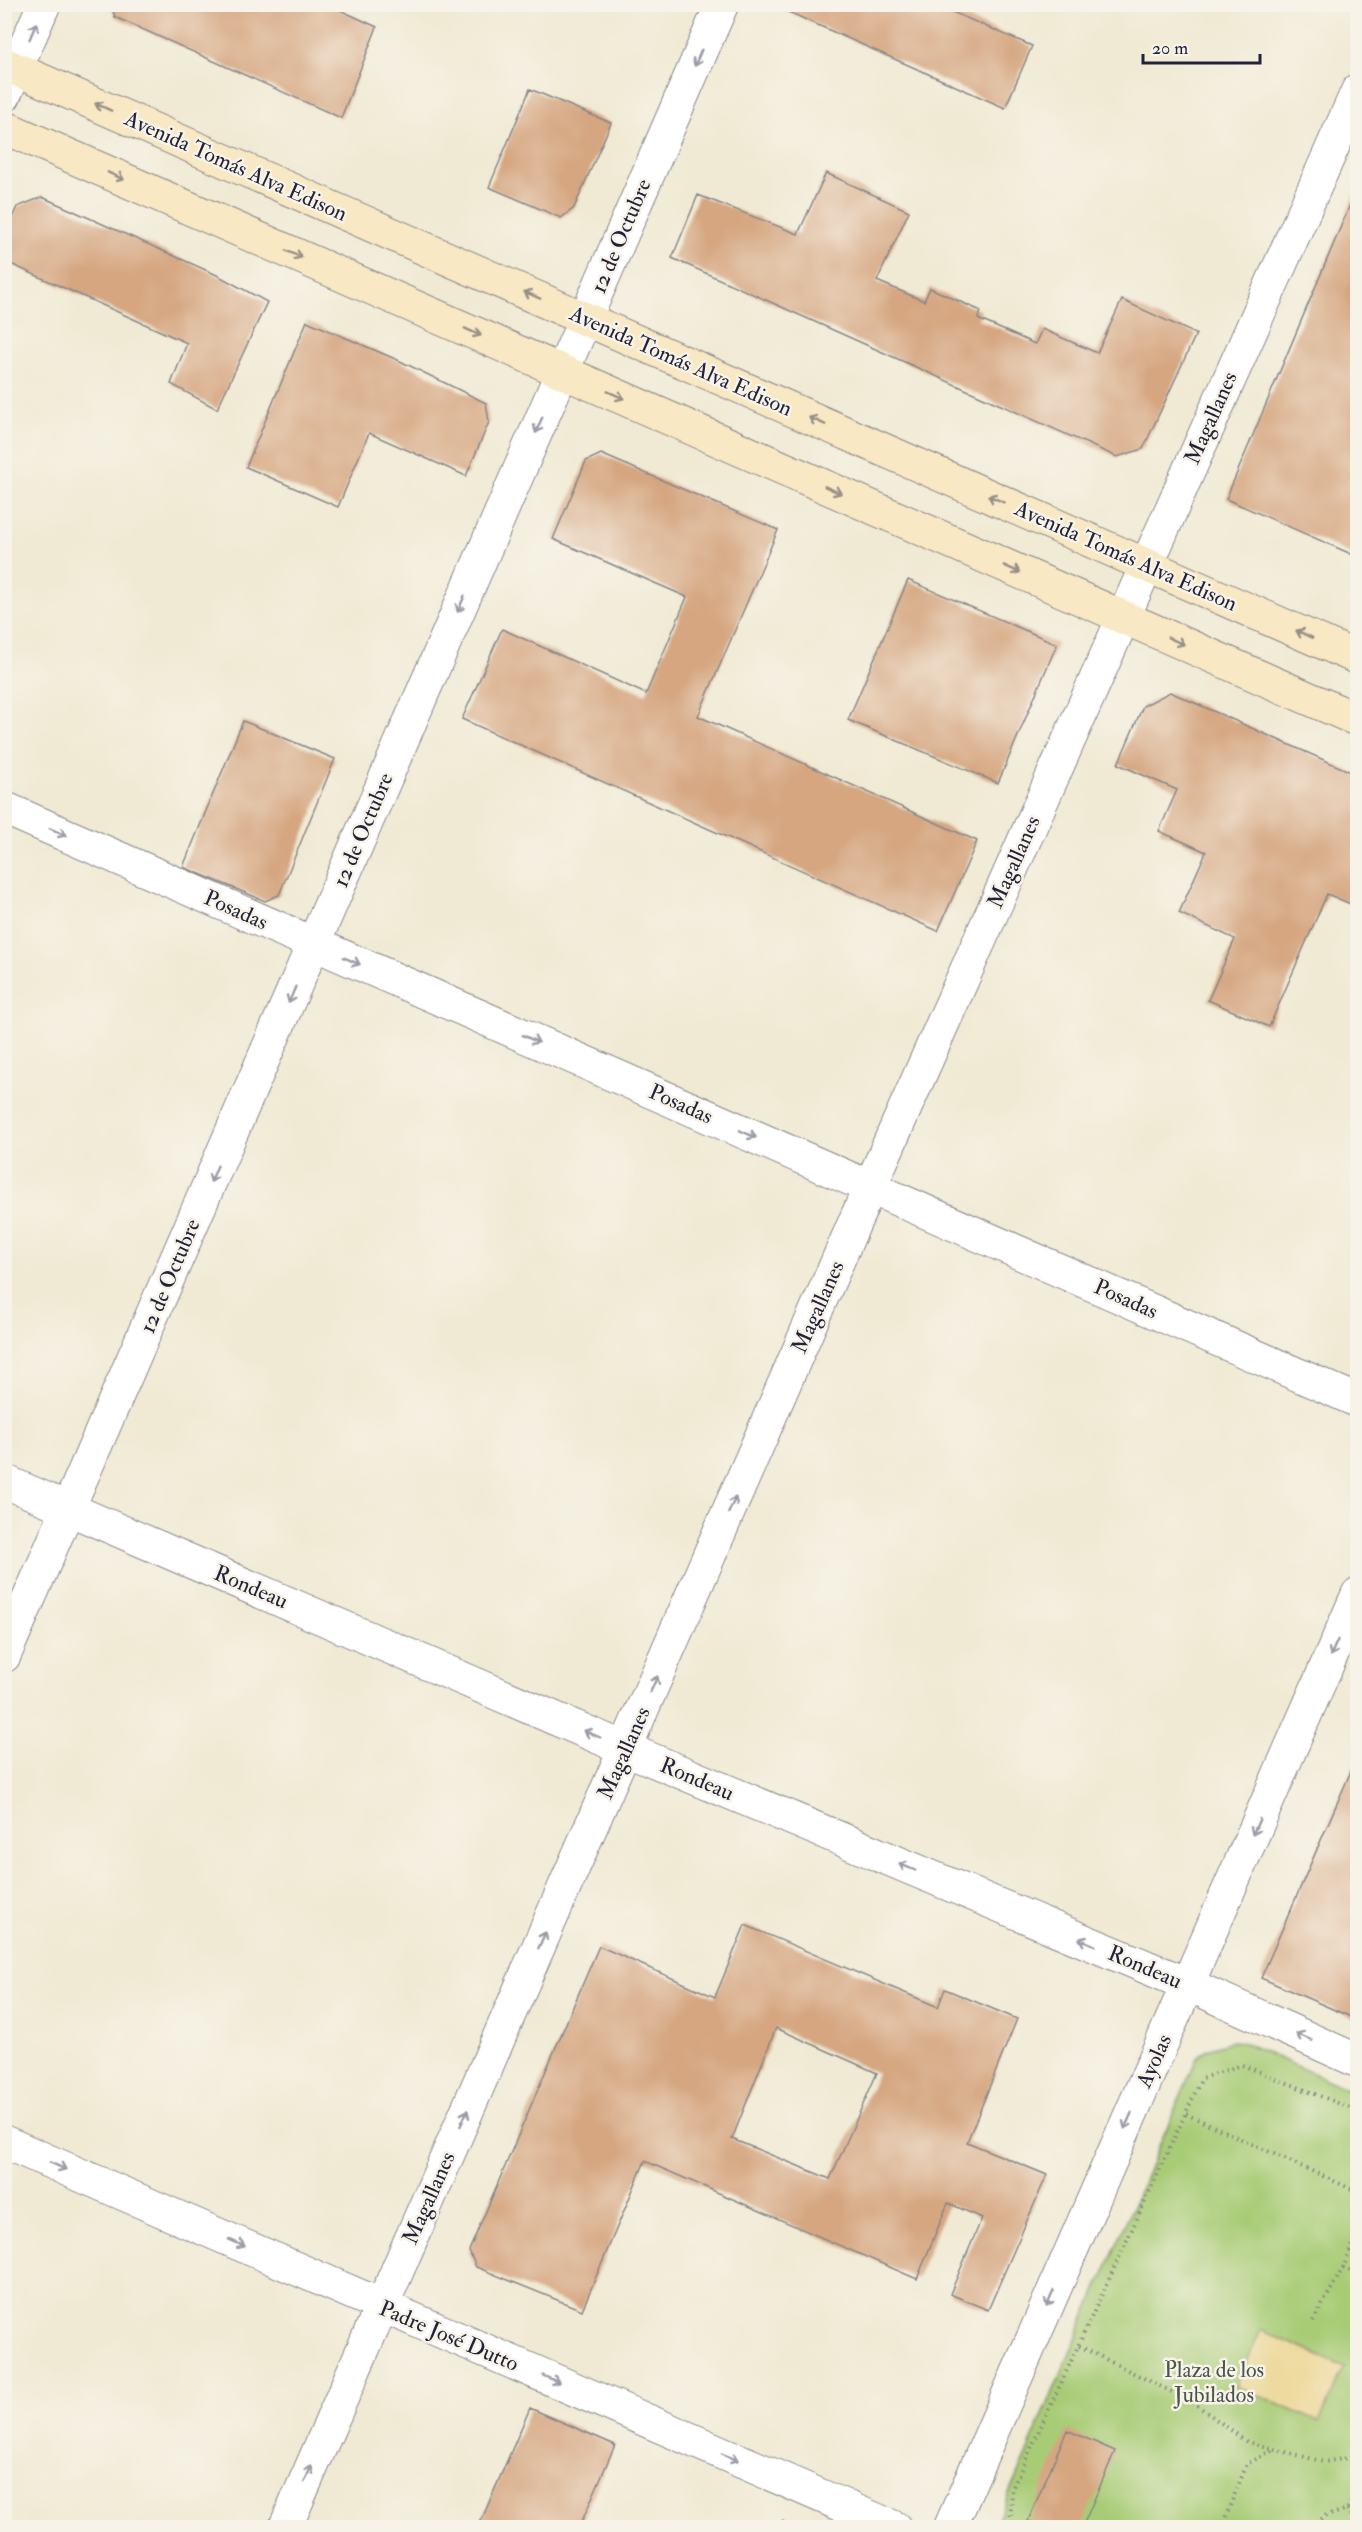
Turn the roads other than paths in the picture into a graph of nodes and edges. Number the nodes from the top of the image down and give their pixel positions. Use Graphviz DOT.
graph roads {
  1 [pos="45,4"];
  2 [pos="722,4"];
  3 [pos="8,76"];
  4 [pos="1358,90"];
  5 [pos="4,127"];
  6 [pos="585,319"];
  7 [pos="562,372"];
  8 [pos="1146,565"];
  9 [pos="1122,617"];
  10 [pos="1358,658"];
  11 [pos="1358,720"];
  12 [pos="4,808"];
  13 [pos="314,944"];
  14 [pos="870,1187"];
  15 [pos="1358,1401"];
  16 [pos="4,1481"];
  17 [pos="68,1509"];
  18 [pos="1358,1594"];
  19 [pos="4,1656"];
  20 [pos="626,1749"];
  21 [pos="1187,1984"];
  22 [pos="1358,2061"];
  23 [pos="4,2142"];
  24 [pos="382,2307"];
  25 [pos="285,2528"];
  26 [pos="895,2528"];
  27 [pos="950,2528"];
  3 -- 1 [label="street, one-way"];
  2 -- 6 [label="street, 12 de Octubre, one-way"];
  6 -- 3 [label="main road, Avenida Tomás Alva Edison, one-way"];
  4 -- 8 [label="street, Magallanes"];
  5 -- 7 [label="main road, one-way"];
  6 -- 7 [label="street, 12 de Octubre"];
  8 -- 6 [label="main road, Avenida Tomás Alva Edison, one-way"];
  7 -- 9 [label="main road, one-way"];
  7 -- 13 [label="street, 12 de Octubre, one-way"];
  8 -- 9 [label="street, Magallanes"];
  10 -- 8 [label="main road, Avenida Tomás Alva Edison, one-way"];
  9 -- 11 [label="main road, one-way"];
  9 -- 14 [label="street, Magallanes"];
  12 -- 13 [label="street, Posadas, one-way"];
  13 -- 14 [label="street, Posadas, one-way"];
  13 -- 17 [label="street, 12 de Octubre, one-way"];
  14 -- 15 [label="street, Posadas"];
  20 -- 14 [label="street, Magallanes, one-way"];
  16 -- 17 [label="street, Rondeau"];
  17 -- 19 [label="street, 12 de Octubre"];
  20 -- 17 [label="street, Rondeau, one-way"];
  18 -- 21 [label="street, Ayolas, one-way"];
  21 -- 20 [label="street, Rondeau, one-way"];
  24 -- 20 [label="street, Magallanes, one-way"];
  22 -- 21 [label="street, Rondeau, one-way"];
  21 -- 27 [label="street, Ayolas, one-way"];
  23 -- 24 [label="street, Padre José Dutto, one-way"];
  25 -- 24 [label="street, Magallanes, one-way"];
  24 -- 26 [label="street, Padre José Dutto, one-way"];
}
